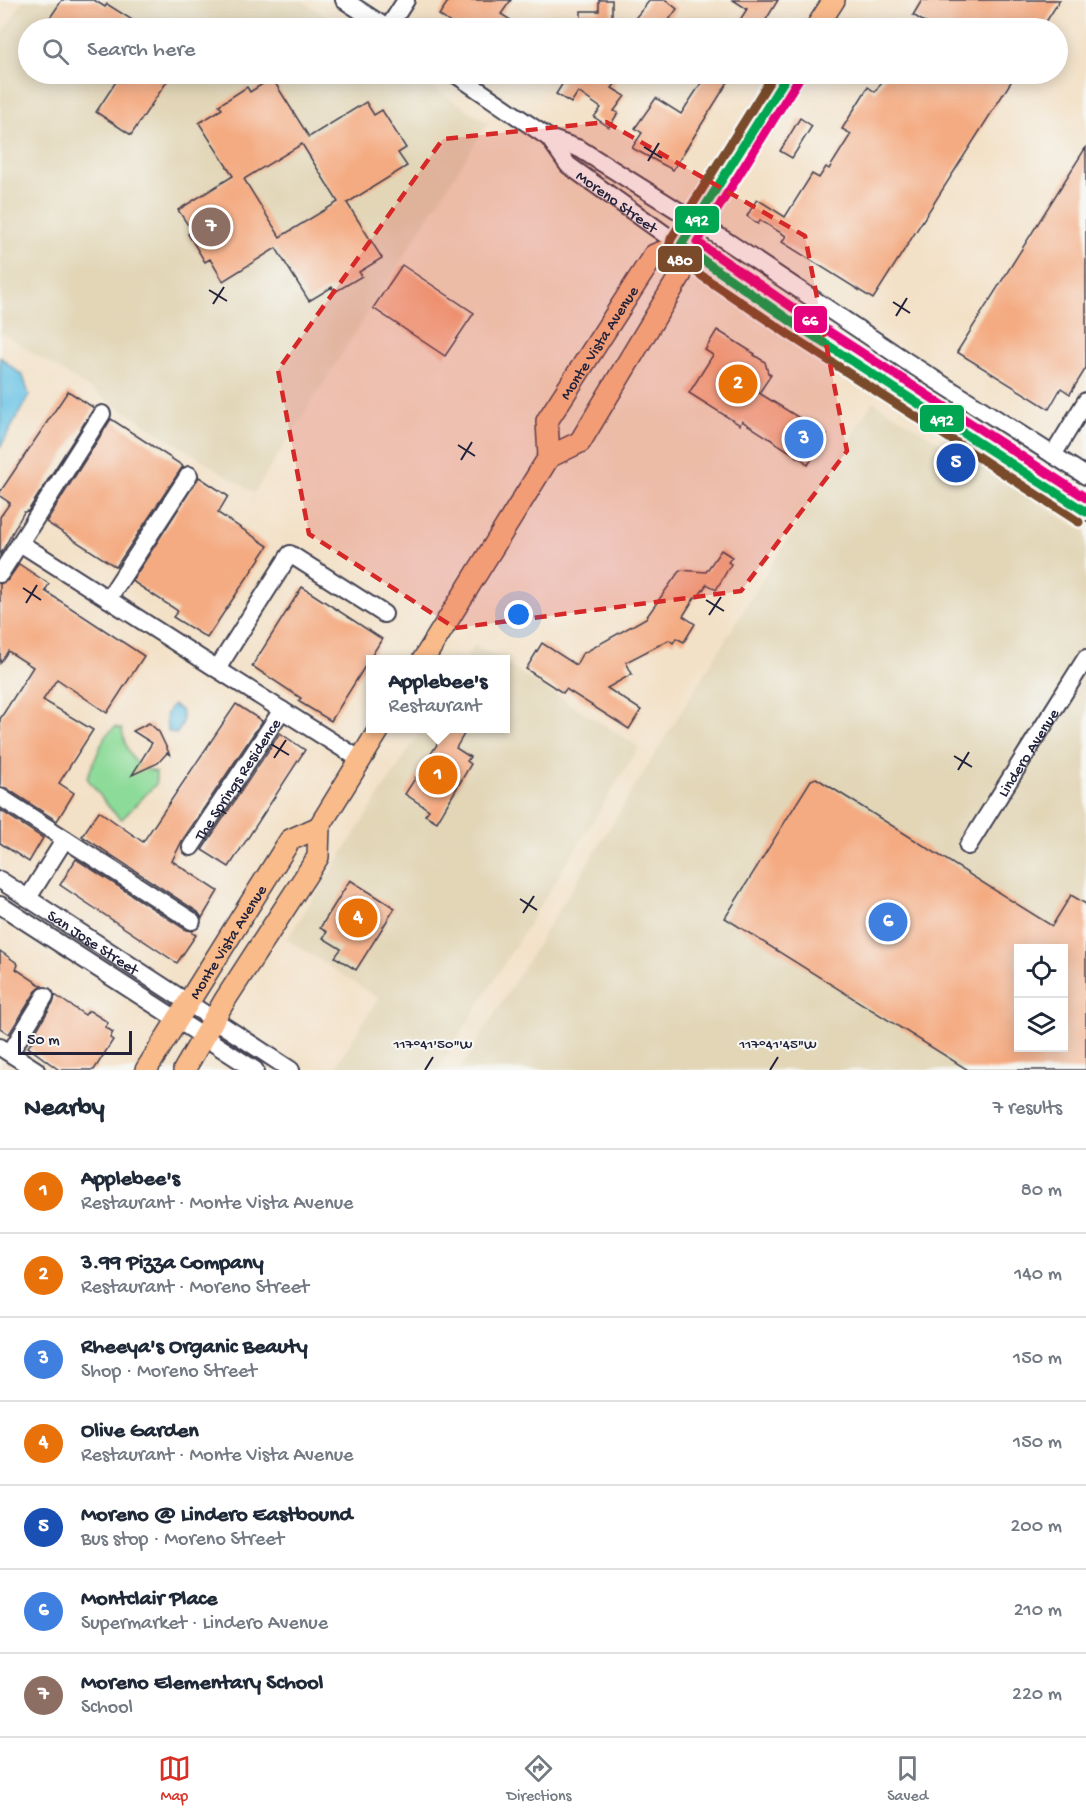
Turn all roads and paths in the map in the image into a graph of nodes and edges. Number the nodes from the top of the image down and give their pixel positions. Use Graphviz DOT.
graph roads {
  1 [pos="344,0"];
  2 [pos="406,0"];
  3 [pos="834,0"];
  4 [pos="372,18"];
  5 [pos="394,18"];
  6 [pos="822,18"];
  7 [pos="470,84"];
  8 [pos="782,84"];
  9 [pos="549,138"];
  10 [pos="695,223"];
  11 [pos="681,245"];
  12 [pos="1086,401"];
  13 [pos="102,414"];
  14 [pos="1053,455"];
  15 [pos="549,457"];
  16 [pos="189,475"];
  17 [pos="1086,476"];
  18 [pos="1086,512"];
  19 [pos="20,543"];
  20 [pos="0,574"];
  21 [pos="108,599"];
  22 [pos="384,614"];
  23 [pos="426,655"];
  24 [pos="1086,658"];
  25 [pos="217,669"];
  26 [pos="282,710"];
  27 [pos="378,733"];
  28 [pos="361,760"];
  29 [pos="0,797"];
  30 [pos="319,827"];
  31 [pos="65,839"];
  32 [pos="968,846"];
  33 [pos="191,847"];
  34 [pos="0,880"];
  35 [pos="28,898"];
  36 [pos="0,905"];
  37 [pos="192,921"];
  38 [pos="45,996"];
  39 [pos="182,1011"];
  40 [pos="208,1028"];
  41 [pos="5,1050"];
  42 [pos="36,1070"];
  43 [pos="146,1070"];
  44 [pos="184,1070"];
  45 [pos="255,1070"];
  46 [pos="291,1070"];
  1 -- 4 [label="street"];
  2 -- 5 [label="street"];
  3 -- 6 [label="main road"];
  7 -- 9 [label="street, Moreno Street"];
  8 -- 10 [label="main road"];
  9 -- 10 [label="street, Moreno Street"];
  9 -- 11 [label="street, Moreno Street"];
  10 -- 11 [label="main road"];
  10 -- 14 [label="street, Moreno Street"];
  11 -- 15 [label="main road, Monte Vista Avenue"];
  11 -- 15 [label="main road, Monte Vista Avenue"];
  11 -- 18 [label="street, Moreno Street"];
  12 -- 14 [label="street"];
  13 -- 19 [label="street"];
  14 -- 17 [label="street, Moreno Street"];
  15 -- 23 [label="main road"];
  16 -- 21 [label="street"];
  19 -- 20 [label="street"];
  19 -- 21 [label="street, The Springs Residence"];
  21 -- 25 [label="street, The Springs Residence"];
  22 -- 25 [label="street"];
  24 -- 32 [label="street, Lindero Avenue"];
  25 -- 26 [label="street, The Springs Residence"];
  26 -- 28 [label="street, The Springs Residence"];
  26 -- 33 [label="street, The Springs Residence"];
  27 -- 28 [label="main road"];
  28 -- 30 [label="main road"];
  29 -- 31 [label="street"];
  30 -- 39 [label="main road, Monte Vista Avenue"];
  30 -- 40 [label="main road, Monte Vista Avenue"];
  31 -- 35 [label="street"];
  31 -- 37 [label="street"];
  34 -- 35 [label="street, San Jose Street"];
  35 -- 39 [label="street, San Jose Street"];
  36 -- 39 [label="street, San Jose Street"];
  38 -- 41 [label="street"];
  39 -- 40 [label="street"];
  39 -- 43 [label="main road, Monte Vista Avenue"];
  40 -- 44 [label="main road, Monte Vista Avenue"];
  40 -- 45 [label="street"];
  40 -- 46 [label="street"];
  41 -- 42 [label="street"];
}
